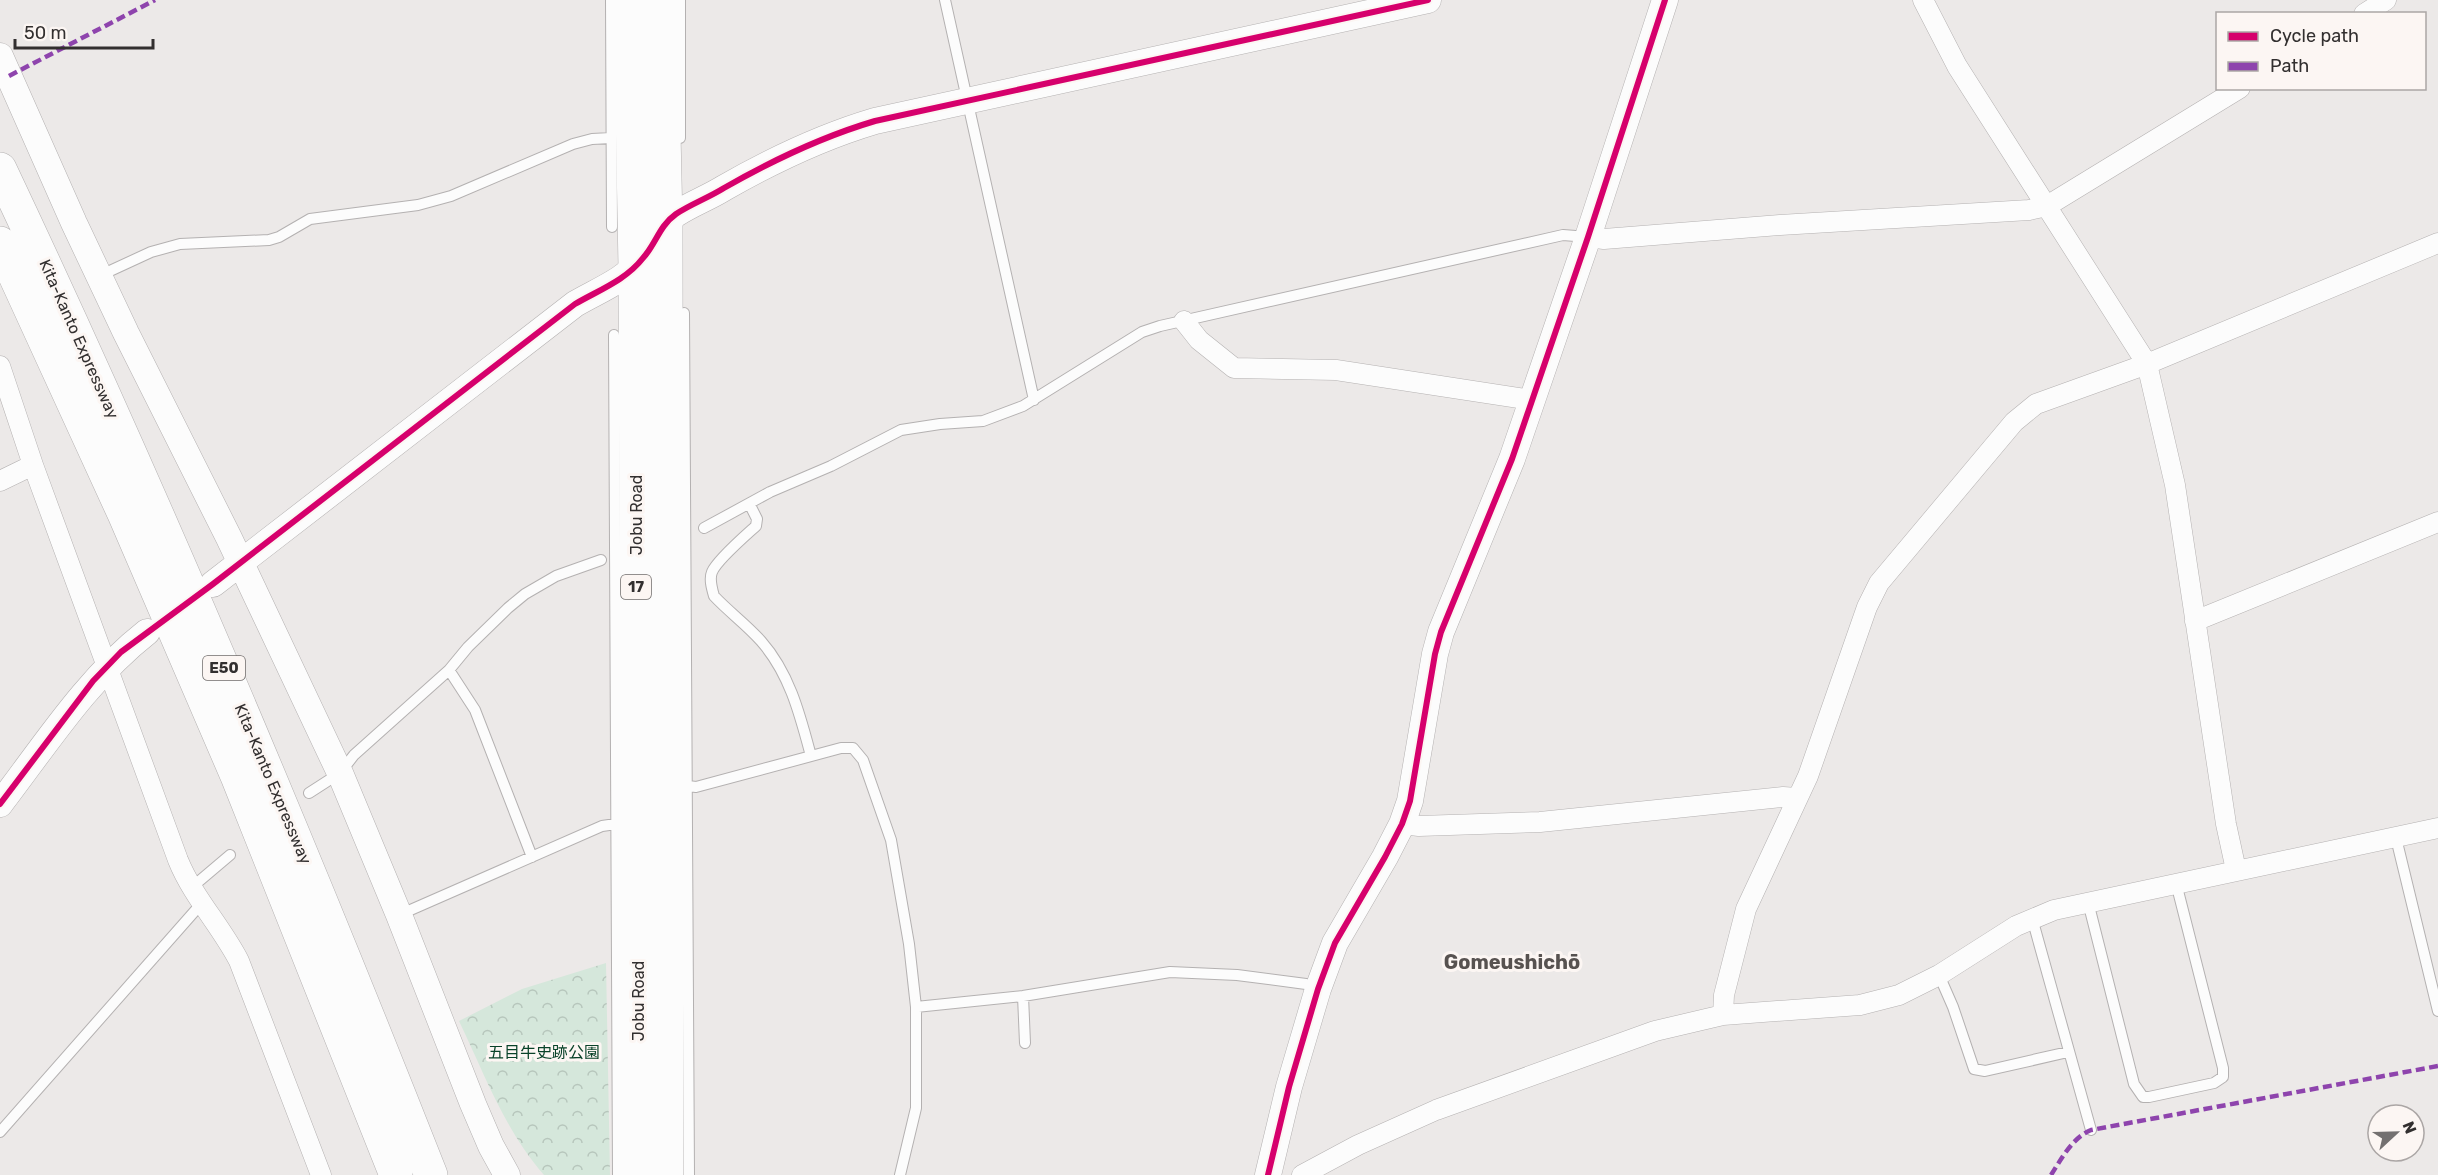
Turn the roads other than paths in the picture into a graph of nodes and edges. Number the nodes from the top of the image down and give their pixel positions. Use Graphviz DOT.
graph roads {
  1 [pos="610,0"];
  2 [pos="630,0"];
  3 [pos="661,0"];
  4 [pos="680,0"];
  5 [pos="945,0"];
  6 [pos="1428,0"];
  7 [pos="1665,0"];
  8 [pos="1923,0"];
  9 [pos="2386,0"];
  10 [pos="2367,12"];
  11 [pos="0,56"];
  12 [pos="2237,90"];
  13 [pos="969,100"];
  14 [pos="612,138"];
  15 [pos="680,148"];
  16 [pos="0,169"];
  17 [pos="2047,206"];
  18 [pos="666,223"];
  19 [pos="612,227"];
  20 [pos="1588,237"];
  21 [pos="0,243"];
  22 [pos="2438,243"];
  23 [pos="635,267"];
  24 [pos="99,276"];
  25 [pos="684,313"];
  26 [pos="1184,321"];
  27 [pos="614,335"];
  28 [pos="2147,364"];
  29 [pos="0,366"];
  30 [pos="1034,400"];
  31 [pos="1532,400"];
  32 [pos="33,465"];
  33 [pos="676,479"];
  34 [pos="0,481"];
  35 [pos="750,505"];
  36 [pos="2438,522"];
  37 [pos="704,528"];
  38 [pos="601,560"];
  39 [pos="240,562"];
  40 [pos="213,584"];
  41 [pos="625,594"];
  42 [pos="2195,621"];
  43 [pos="147,632"];
  44 [pos="108,665"];
  45 [pos="449,670"];
  46 [pos="811,756"];
  47 [pos="340,772"];
  48 [pos="688,786"];
  49 [pos="309,793"];
  50 [pos="1797,798"];
  51 [pos="0,804"];
  52 [pos="616,824"];
  53 [pos="1402,824"];
  54 [pos="2438,828"];
  55 [pos="2396,838"];
  56 [pos="230,855"];
  57 [pos="532,857"];
  58 [pos="2236,870"];
  59 [pos="2176,883"];
  60 [pos="196,896"];
  61 [pos="2088,902"];
  62 [pos="399,915"];
  63 [pos="2032,918"];
  64 [pos="1939,975"];
  65 [pos="1318,989"];
  66 [pos="1023,996"];
  67 [pos="677,999"];
  68 [pos="916,1007"];
  69 [pos="2438,1011"];
  70 [pos="1723,1015"];
  71 [pos="1025,1043"];
  72 [pos="2068,1052"];
  73 [pos="628,1074"];
  74 [pos="2091,1130"];
  75 [pos="0,1131"];
  76 [pos="321,1175"];
  77 [pos="396,1175"];
  78 [pos="431,1175"];
  79 [pos="507,1175"];
  80 [pos="618,1175"];
  81 [pos="638,1175"];
  82 [pos="667,1175"];
  83 [pos="689,1175"];
  84 [pos="900,1175"];
  85 [pos="1268,1175"];
  86 [pos="1302,1175"];
  1 -- 14 [label="lane"];
  2 -- 23 [label="highway, Jobu Road / 17"];
  3 -- 18 [label="highway, Jobu Road / 17"];
  4 -- 15 [label="lane"];
  5 -- 13 [label="lane"];
  6 -- 13 [label="street"];
  7 -- 20 [label="street"];
  8 -- 17 [label="street"];
  9 -- 10 [label="street"];
  11 -- 24 [label="street"];
  12 -- 17 [label="street"];
  13 -- 18 [label="street"];
  13 -- 30 [label="lane"];
  14 -- 19 [label="lane"];
  14 -- 24 [label="lane"];
  16 -- 78 [label="highway, Kita-Kanto Expressway / E50"];
  17 -- 20 [label="street"];
  17 -- 28 [label="street"];
  18 -- 23 [label="street"];
  18 -- 33 [label="highway, Jobu Road / 17"];
  20 -- 26 [label="lane"];
  20 -- 31 [label="street"];
  21 -- 77 [label="highway, Kita-Kanto Expressway / E50"];
  22 -- 28 [label="street"];
  23 -- 39 [label="street"];
  23 -- 41 [label="highway, Jobu Road / 17"];
  24 -- 39 [label="street"];
  25 -- 33 [label="lane"];
  26 -- 30 [label="lane"];
  26 -- 31 [label="street"];
  27 -- 41 [label="lane"];
  28 -- 42 [label="street"];
  28 -- 50 [label="street"];
  29 -- 32 [label="street"];
  30 -- 35 [label="lane"];
  31 -- 53 [label="street"];
  32 -- 34 [label="street"];
  32 -- 44 [label="street"];
  33 -- 48 [label="lane"];
  33 -- 67 [label="highway, Jobu Road / 17"];
  35 -- 37 [label="lane"];
  35 -- 46 [label="lane"];
  36 -- 42 [label="street"];
  38 -- 45 [label="lane"];
  39 -- 40 [label="street"];
  39 -- 47 [label="street"];
  41 -- 52 [label="lane"];
  41 -- 73 [label="highway, Jobu Road / 17"];
  42 -- 58 [label="street"];
  43 -- 44 [label="street"];
  44 -- 51 [label="street"];
  44 -- 60 [label="street"];
  45 -- 47 [label="lane"];
  45 -- 57 [label="lane"];
  46 -- 48 [label="lane"];
  46 -- 68 [label="lane"];
  47 -- 49 [label="lane"];
  47 -- 62 [label="street"];
  48 -- 67 [label="lane"];
  50 -- 53 [label="street"];
  50 -- 70 [label="street"];
  52 -- 57 [label="lane"];
  52 -- 73 [label="lane"];
  53 -- 65 [label="street"];
  54 -- 55 [label="street"];
  55 -- 58 [label="street"];
  55 -- 69 [label="lane"];
  56 -- 60 [label="lane"];
  57 -- 62 [label="lane"];
  58 -- 59 [label="street"];
  59 -- 61 [label="street"];
  59 -- 61 [label="lane"];
  60 -- 75 [label="lane"];
  60 -- 76 [label="street"];
  61 -- 63 [label="street"];
  62 -- 79 [label="street"];
  63 -- 64 [label="street"];
  63 -- 72 [label="lane"];
  64 -- 70 [label="street"];
  64 -- 72 [label="lane"];
  65 -- 66 [label="lane"];
  65 -- 85 [label="street"];
  66 -- 68 [label="lane"];
  66 -- 71 [label="lane"];
  67 -- 82 [label="highway, Jobu Road / 17"];
  67 -- 83 [label="lane"];
  68 -- 84 [label="lane"];
  70 -- 86 [label="street"];
  72 -- 74 [label="lane"];
  73 -- 80 [label="lane"];
  73 -- 81 [label="highway, Jobu Road / 17"];
}
